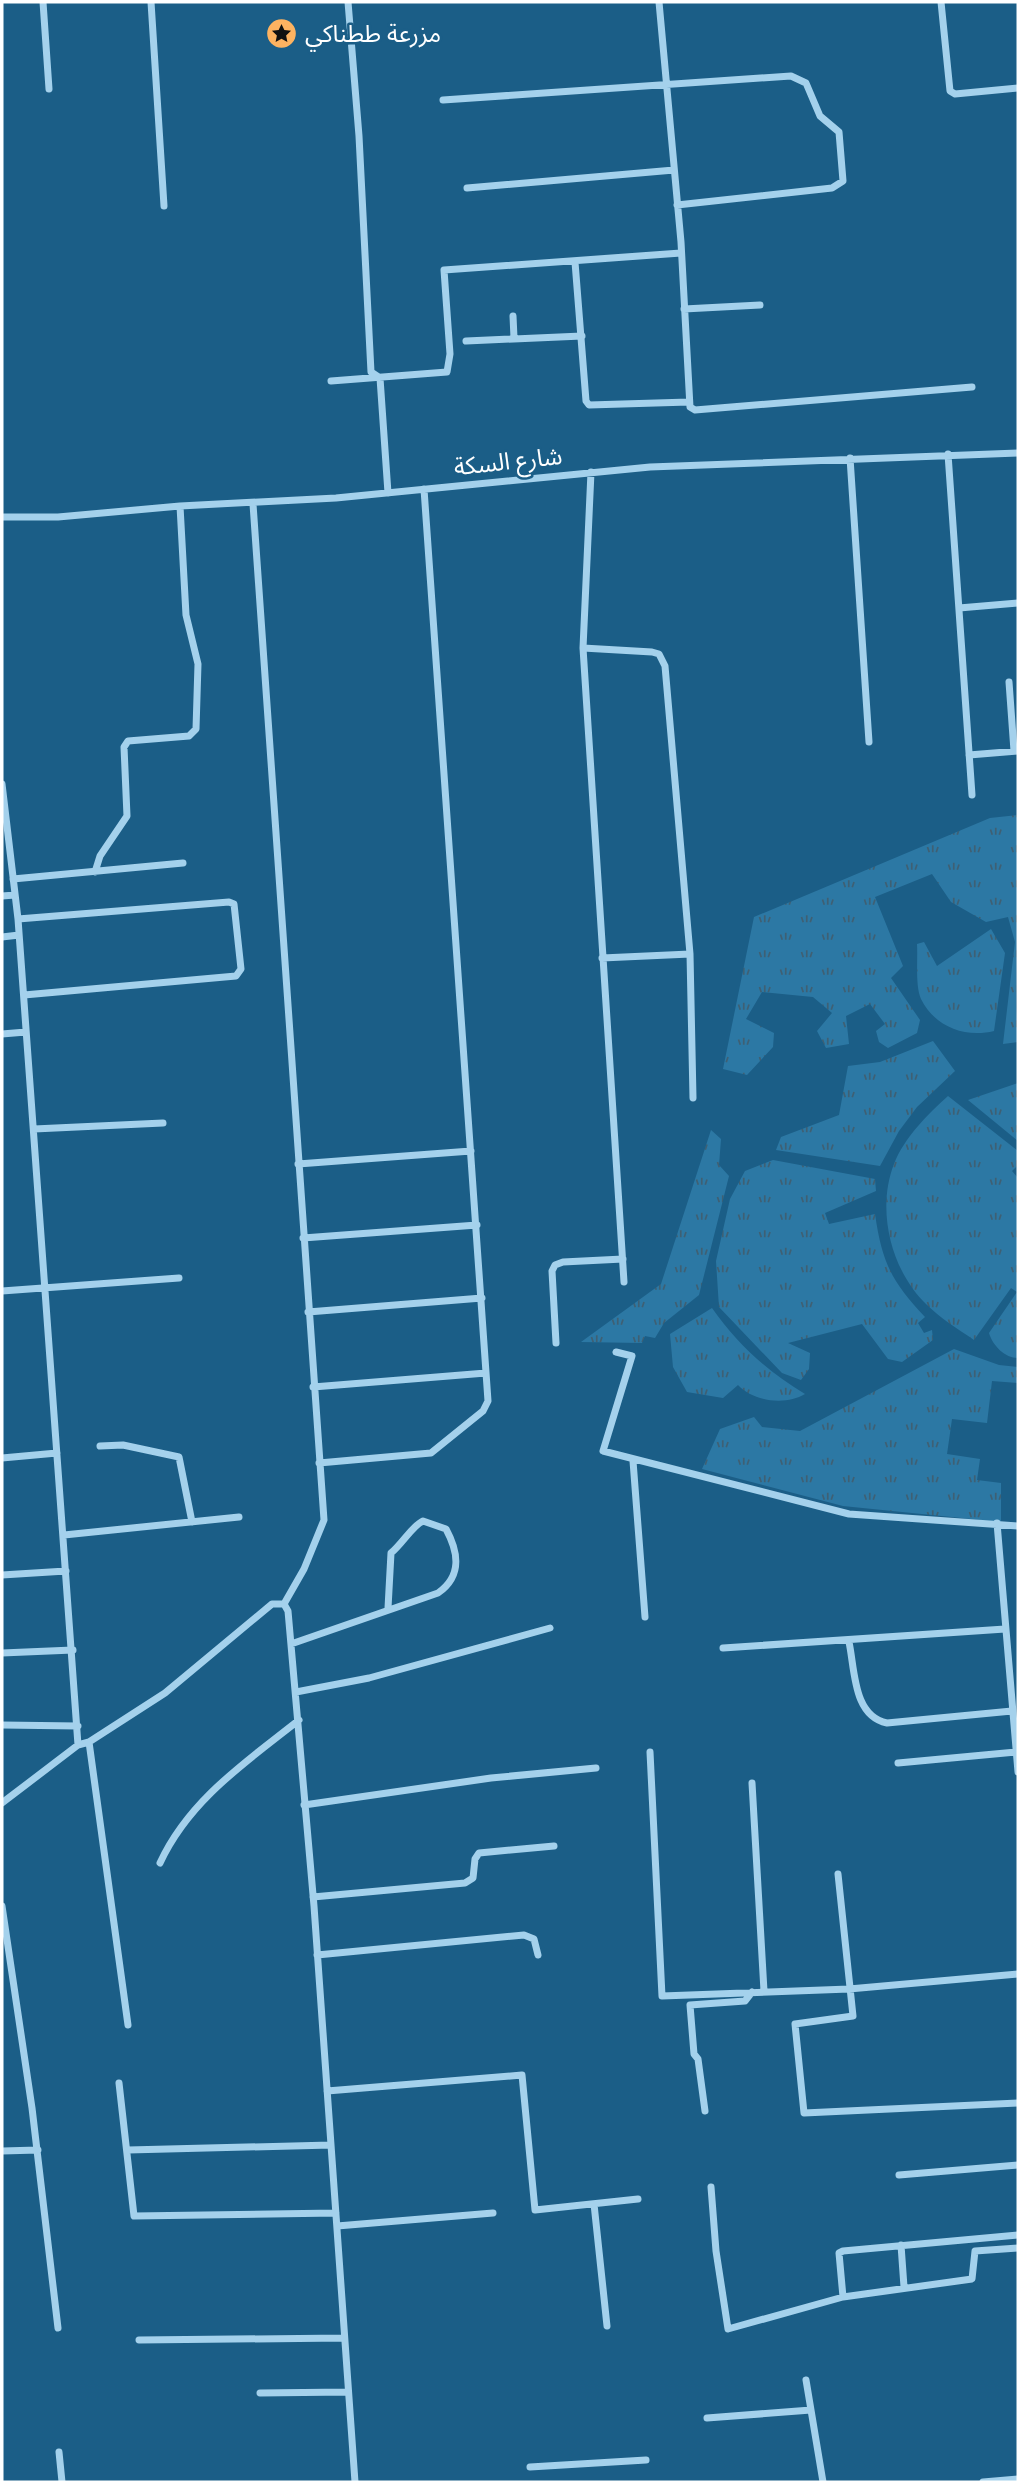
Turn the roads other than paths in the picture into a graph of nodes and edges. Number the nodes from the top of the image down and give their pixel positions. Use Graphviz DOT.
graph roads {
  1 [pos="43,2"];
  2 [pos="151,2"];
  3 [pos="348,2"];
  4 [pos="659,2"];
  5 [pos="941,2"];
  6 [pos="666,83"];
  7 [pos="1018,88"];
  8 [pos="49,89"];
  9 [pos="443,100"];
  10 [pos="674,170"];
  11 [pos="467,188"];
  12 [pos="677,205"];
  13 [pos="164,206"];
  14 [pos="681,253"];
  15 [pos="575,262"];
  16 [pos="760,305"];
  17 [pos="684,309"];
  18 [pos="513,316"];
  19 [pos="582,337"];
  20 [pos="514,338"];
  21 [pos="466,341"];
  22 [pos="380,377"];
  23 [pos="331,381"];
  24 [pos="972,387"];
  25 [pos="689,402"];
  26 [pos="1018,453"];
  27 [pos="948,454"];
  28 [pos="850,458"];
  29 [pos="591,472"];
  30 [pos="424,489"];
  31 [pos="388,493"];
  32 [pos="253,504"];
  33 [pos="180,506"];
  34 [pos="2,517"];
  35 [pos="1018,603"];
  36 [pos="959,608"];
  37 [pos="583,648"];
  38 [pos="1009,682"];
  39 [pos="869,742"];
  40 [pos="1016,751"];
  41 [pos="969,755"];
  42 [pos="2,784"];
  43 [pos="972,795"];
  44 [pos="183,863"];
  45 [pos="95,872"];
  46 [pos="13,878"];
  47 [pos="15,894"];
  48 [pos="2,896"];
  49 [pos="18,919"];
  50 [pos="19,935"];
  51 [pos="2,937"];
  52 [pos="690,954"];
  53 [pos="602,958"];
  54 [pos="24,995"];
  55 [pos="26,1032"];
  56 [pos="2,1034"];
  57 [pos="693,1098"];
  58 [pos="163,1123"];
  59 [pos="34,1129"];
  60 [pos="471,1151"];
  61 [pos="298,1164"];
  62 [pos="477,1225"];
  63 [pos="303,1238"];
  64 [pos="623,1259"];
  65 [pos="179,1278"];
  66 [pos="624,1282"];
  67 [pos="44,1289"];
  68 [pos="2,1291"];
  69 [pos="482,1298"];
  70 [pos="308,1312"];
  71 [pos="556,1343"];
  72 [pos="616,1352"];
  73 [pos="486,1373"];
  74 [pos="313,1387"];
  75 [pos="100,1446"];
  76 [pos="57,1453"];
  77 [pos="2,1458"];
  78 [pos="633,1461"];
  79 [pos="319,1464"];
  80 [pos="239,1517"];
  81 [pos="192,1522"];
  82 [pos="997,1523"];
  83 [pos="1018,1526"];
  84 [pos="64,1535"];
  85 [pos="66,1570"];
  86 [pos="2,1575"];
  87 [pos="284,1604"];
  88 [pos="388,1608"];
  89 [pos="645,1617"];
  90 [pos="550,1628"];
  91 [pos="1005,1629"];
  92 [pos="849,1642"];
  93 [pos="291,1644"];
  94 [pos="723,1648"];
  95 [pos="73,1650"];
  96 [pos="2,1653"];
  97 [pos="296,1692"];
  98 [pos="1012,1711"];
  99 [pos="299,1720"];
  100 [pos="2,1725"];
  101 [pos="78,1726"];
  102 [pos="89,1742"];
  103 [pos="78,1745"];
  104 [pos="649,1752"];
  105 [pos="1016,1752"];
  106 [pos="898,1763"];
  107 [pos="597,1768"];
  108 [pos="1018,1772"];
  109 [pos="752,1783"];
  110 [pos="2,1803"];
  111 [pos="304,1805"];
  112 [pos="554,1846"];
  113 [pos="160,1863"];
  114 [pos="838,1874"];
  115 [pos="313,1896"];
  116 [pos="2,1906"];
  117 [pos="317,1955"];
  118 [pos="538,1955"];
  119 [pos="1018,1974"];
  120 [pos="849,1989"];
  121 [pos="752,1992"];
  122 [pos="764,1992"];
  123 [pos="128,2025"];
  124 [pos="119,2083"];
  125 [pos="327,2091"];
  126 [pos="1018,2103"];
  127 [pos="705,2111"];
  128 [pos="331,2145"];
  129 [pos="38,2150"];
  130 [pos="128,2150"];
  131 [pos="2,2151"];
  132 [pos="1018,2165"];
  133 [pos="899,2175"];
  134 [pos="711,2186"];
  135 [pos="638,2199"];
  136 [pos="594,2204"];
  137 [pos="336,2213"];
  138 [pos="493,2213"];
  139 [pos="337,2226"];
  140 [pos="1018,2235"];
  141 [pos="901,2245"];
  142 [pos="1018,2248"];
  143 [pos="904,2287"];
  144 [pos="843,2297"];
  145 [pos="607,2326"];
  146 [pos="58,2328"];
  147 [pos="344,2338"];
  148 [pos="139,2340"];
  149 [pos="806,2380"];
  150 [pos="347,2392"];
  151 [pos="260,2393"];
  152 [pos="811,2410"];
  153 [pos="707,2418"];
  154 [pos="59,2452"];
  155 [pos="646,2460"];
  156 [pos="530,2467"];
  157 [pos="1018,2479"];
  158 [pos="62,2482"];
  159 [pos="355,2482"];
  160 [pos="823,2482"];
  161 [pos="983,2482"];
  1 -- 8 [label="street"];
  2 -- 13 [label="street"];
  3 -- 22 [label="street"];
  4 -- 6 [label="street"];
  5 -- 7 [label="street"];
  6 -- 9 [label="street"];
  6 -- 10 [label="street"];
  6 -- 12 [label="street"];
  10 -- 11 [label="street"];
  10 -- 12 [label="street"];
  12 -- 14 [label="street"];
  14 -- 15 [label="street"];
  14 -- 17 [label="street"];
  15 -- 19 [label="street"];
  15 -- 22 [label="street"];
  16 -- 17 [label="street"];
  17 -- 25 [label="street"];
  18 -- 20 [label="street"];
  19 -- 20 [label="street"];
  19 -- 25 [label="street"];
  20 -- 21 [label="street"];
  22 -- 23 [label="street"];
  22 -- 31 [label="street"];
  24 -- 25 [label="street"];
  26 -- 27 [label="street, شارع السكة"];
  27 -- 28 [label="street, شارع السكة"];
  27 -- 36 [label="street"];
  28 -- 29 [label="street, شارع السكة"];
  28 -- 39 [label="street"];
  29 -- 30 [label="street, شارع السكة"];
  29 -- 37 [label="street"];
  30 -- 31 [label="street, شارع السكة"];
  30 -- 60 [label="street"];
  31 -- 32 [label="street, شارع السكة"];
  32 -- 33 [label="street, شارع السكة"];
  32 -- 61 [label="street"];
  33 -- 34 [label="street, شارع السكة"];
  33 -- 45 [label="street"];
  35 -- 36 [label="street"];
  36 -- 41 [label="street"];
  37 -- 52 [label="street"];
  37 -- 53 [label="street"];
  38 -- 40 [label="street"];
  40 -- 41 [label="street"];
  41 -- 43 [label="street"];
  42 -- 46 [label="street"];
  44 -- 45 [label="street"];
  45 -- 46 [label="street"];
  46 -- 47 [label="street"];
  47 -- 48 [label="street"];
  47 -- 49 [label="street"];
  49 -- 50 [label="street"];
  49 -- 54 [label="street"];
  50 -- 51 [label="street"];
  50 -- 54 [label="street"];
  52 -- 53 [label="street"];
  52 -- 57 [label="street"];
  53 -- 64 [label="street"];
  54 -- 55 [label="street"];
  55 -- 56 [label="street"];
  55 -- 59 [label="street"];
  58 -- 59 [label="street"];
  59 -- 67 [label="street"];
  60 -- 61 [label="street"];
  60 -- 62 [label="street"];
  61 -- 63 [label="street"];
  62 -- 63 [label="street"];
  62 -- 69 [label="street"];
  63 -- 70 [label="street"];
  64 -- 66 [label="street"];
  64 -- 71 [label="street"];
  65 -- 67 [label="street"];
  67 -- 68 [label="street"];
  67 -- 76 [label="street"];
  69 -- 70 [label="street"];
  69 -- 73 [label="street"];
  70 -- 74 [label="street"];
  72 -- 78 [label="street"];
  73 -- 74 [label="street"];
  73 -- 79 [label="street"];
  74 -- 79 [label="street"];
  75 -- 81 [label="street"];
  76 -- 77 [label="street"];
  76 -- 84 [label="street"];
  78 -- 82 [label="street"];
  78 -- 89 [label="street"];
  79 -- 87 [label="street"];
  80 -- 81 [label="street"];
  81 -- 84 [label="street"];
  82 -- 83 [label="street"];
  82 -- 91 [label="street"];
  84 -- 85 [label="street"];
  85 -- 86 [label="street"];
  85 -- 95 [label="street"];
  87 -- 93 [label="street"];
  87 -- 102 [label="street"];
  88 -- 88 [label="street"];
  88 -- 93 [label="street"];
  90 -- 97 [label="street"];
  91 -- 92 [label="street"];
  91 -- 98 [label="street"];
  92 -- 94 [label="street"];
  92 -- 98 [label="street"];
  93 -- 97 [label="street"];
  95 -- 96 [label="street"];
  95 -- 101 [label="street"];
  97 -- 99 [label="street"];
  98 -- 105 [label="street"];
  99 -- 111 [label="street"];
  99 -- 113 [label="street"];
  100 -- 101 [label="street"];
  101 -- 103 [label="street"];
  102 -- 103 [label="street"];
  102 -- 123 [label="street"];
  103 -- 110 [label="street"];
  104 -- 121 [label="street"];
  105 -- 106 [label="street"];
  105 -- 108 [label="street"];
  107 -- 111 [label="street"];
  109 -- 122 [label="street"];
  111 -- 115 [label="street"];
  112 -- 115 [label="street"];
  114 -- 120 [label="street"];
  115 -- 117 [label="street"];
  116 -- 129 [label="street"];
  117 -- 118 [label="street"];
  117 -- 125 [label="street"];
  119 -- 120 [label="street"];
  120 -- 122 [label="street"];
  120 -- 126 [label="street"];
  121 -- 122 [label="street"];
  121 -- 127 [label="street"];
  124 -- 130 [label="street"];
  125 -- 128 [label="street"];
  125 -- 136 [label="street"];
  128 -- 130 [label="street"];
  128 -- 137 [label="street"];
  129 -- 131 [label="street"];
  129 -- 146 [label="street"];
  130 -- 137 [label="street"];
  132 -- 133 [label="street"];
  134 -- 144 [label="street"];
  135 -- 136 [label="street"];
  136 -- 145 [label="street"];
  137 -- 139 [label="street"];
  138 -- 139 [label="street"];
  139 -- 147 [label="street"];
  140 -- 141 [label="street"];
  141 -- 143 [label="street"];
  141 -- 144 [label="street"];
  142 -- 143 [label="street"];
  143 -- 144 [label="street"];
  147 -- 148 [label="street"];
  147 -- 150 [label="street"];
  149 -- 152 [label="street"];
  150 -- 151 [label="street"];
  150 -- 159 [label="street"];
  152 -- 153 [label="street"];
  152 -- 160 [label="street"];
  154 -- 158 [label="street"];
  155 -- 156 [label="street"];
  157 -- 161 [label="street"];
}
